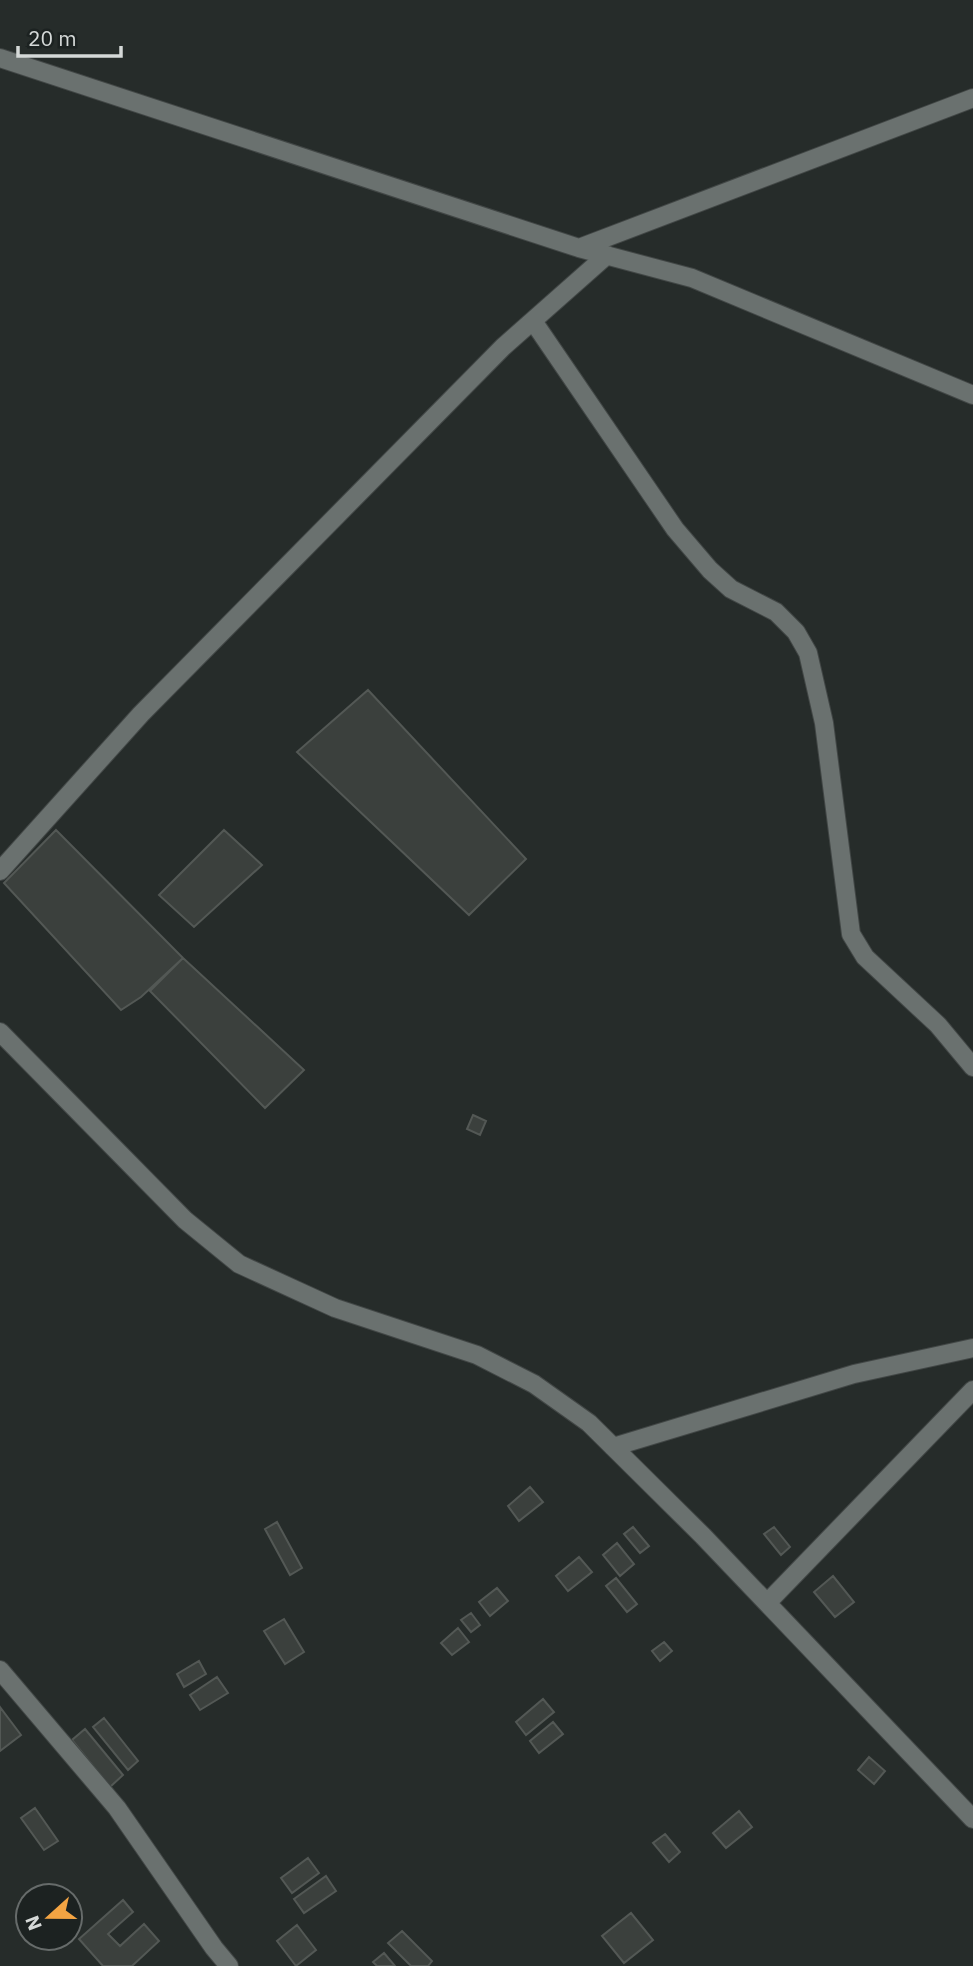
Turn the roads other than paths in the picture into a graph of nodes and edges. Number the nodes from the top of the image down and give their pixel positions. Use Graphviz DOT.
graph roads {
  1 [pos="0,58"];
  2 [pos="973,98"];
  3 [pos="579,248"];
  4 [pos="607,255"];
  5 [pos="533,321"];
  6 [pos="973,395"];
  7 [pos="0,871"];
  8 [pos="0,1032"];
  9 [pos="973,1067"];
  10 [pos="973,1348"];
  11 [pos="973,1390"];
  12 [pos="613,1447"];
  13 [pos="766,1603"];
  14 [pos="0,1670"];
  15 [pos="973,1819"];
  16 [pos="229,1966"];
  1 -- 3 [label="street"];
  2 -- 3 [label="street"];
  3 -- 4 [label="street"];
  4 -- 5 [label="street"];
  4 -- 6 [label="street"];
  5 -- 7 [label="street"];
  5 -- 9 [label="street"];
  8 -- 12 [label="street"];
  10 -- 12 [label="street"];
  11 -- 13 [label="street"];
  12 -- 13 [label="street"];
  13 -- 15 [label="street"];
  14 -- 16 [label="street"];
}
